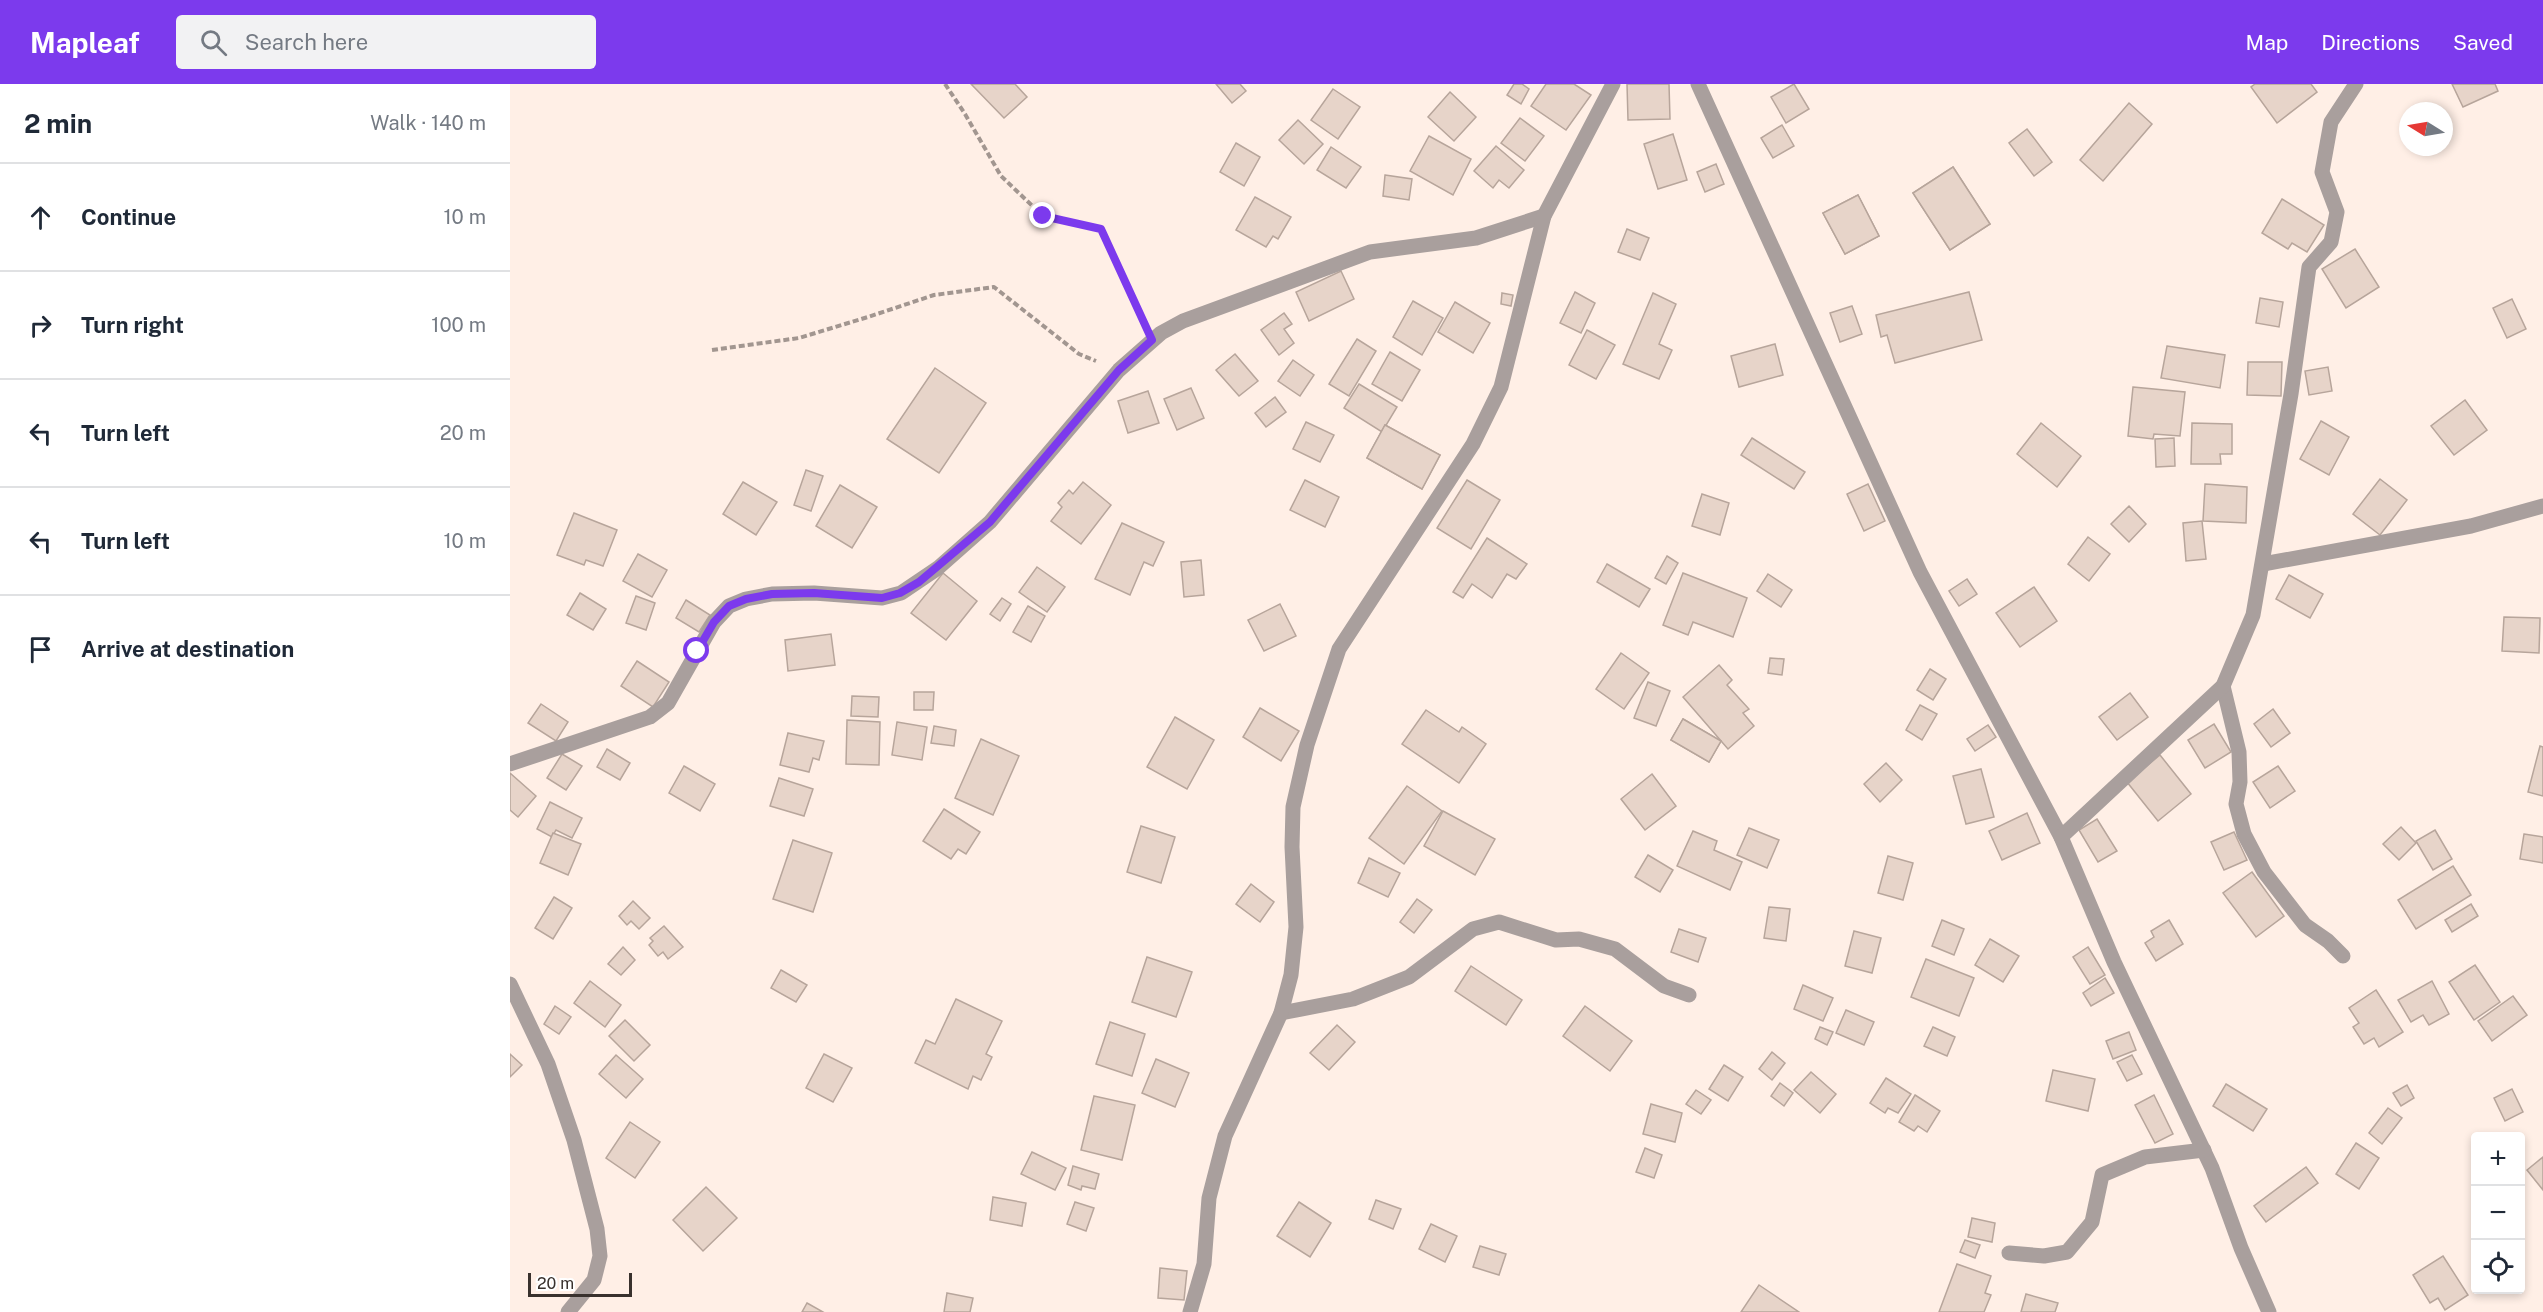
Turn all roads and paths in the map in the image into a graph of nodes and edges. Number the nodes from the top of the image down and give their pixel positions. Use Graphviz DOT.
graph roads {
  1 [pos="945,84"];
  2 [pos="1613,84"];
  3 [pos="1698,84"];
  4 [pos="2356,84"];
  5 [pos="1544,216"];
  6 [pos="1152,340"];
  7 [pos="712,350"];
  8 [pos="1119,370"];
  9 [pos="2543,506"];
  10 [pos="2263,564"];
  11 [pos="2223,686"];
  12 [pos="510,764"];
  13 [pos="2061,837"];
  14 [pos="2343,956"];
  15 [pos="510,984"];
  16 [pos="1689,995"];
  17 [pos="1281,1013"];
  18 [pos="2204,1150"];
  19 [pos="2009,1253"];
  20 [pos="568,1312"];
  21 [pos="1190,1312"];
  22 [pos="2269,1312"];
  1 -- 6 [label="path"];
  2 -- 5 [label="street"];
  3 -- 13 [label="street"];
  4 -- 10 [label="street"];
  5 -- 6 [label="street"];
  5 -- 17 [label="street"];
  6 -- 8 [label="street"];
  7 -- 8 [label="path"];
  8 -- 12 [label="street"];
  9 -- 10 [label="street"];
  10 -- 11 [label="street"];
  11 -- 13 [label="street"];
  11 -- 14 [label="street"];
  13 -- 18 [label="street"];
  15 -- 20 [label="street"];
  16 -- 17 [label="street"];
  17 -- 21 [label="street"];
  18 -- 19 [label="street"];
  18 -- 22 [label="street"];
}
